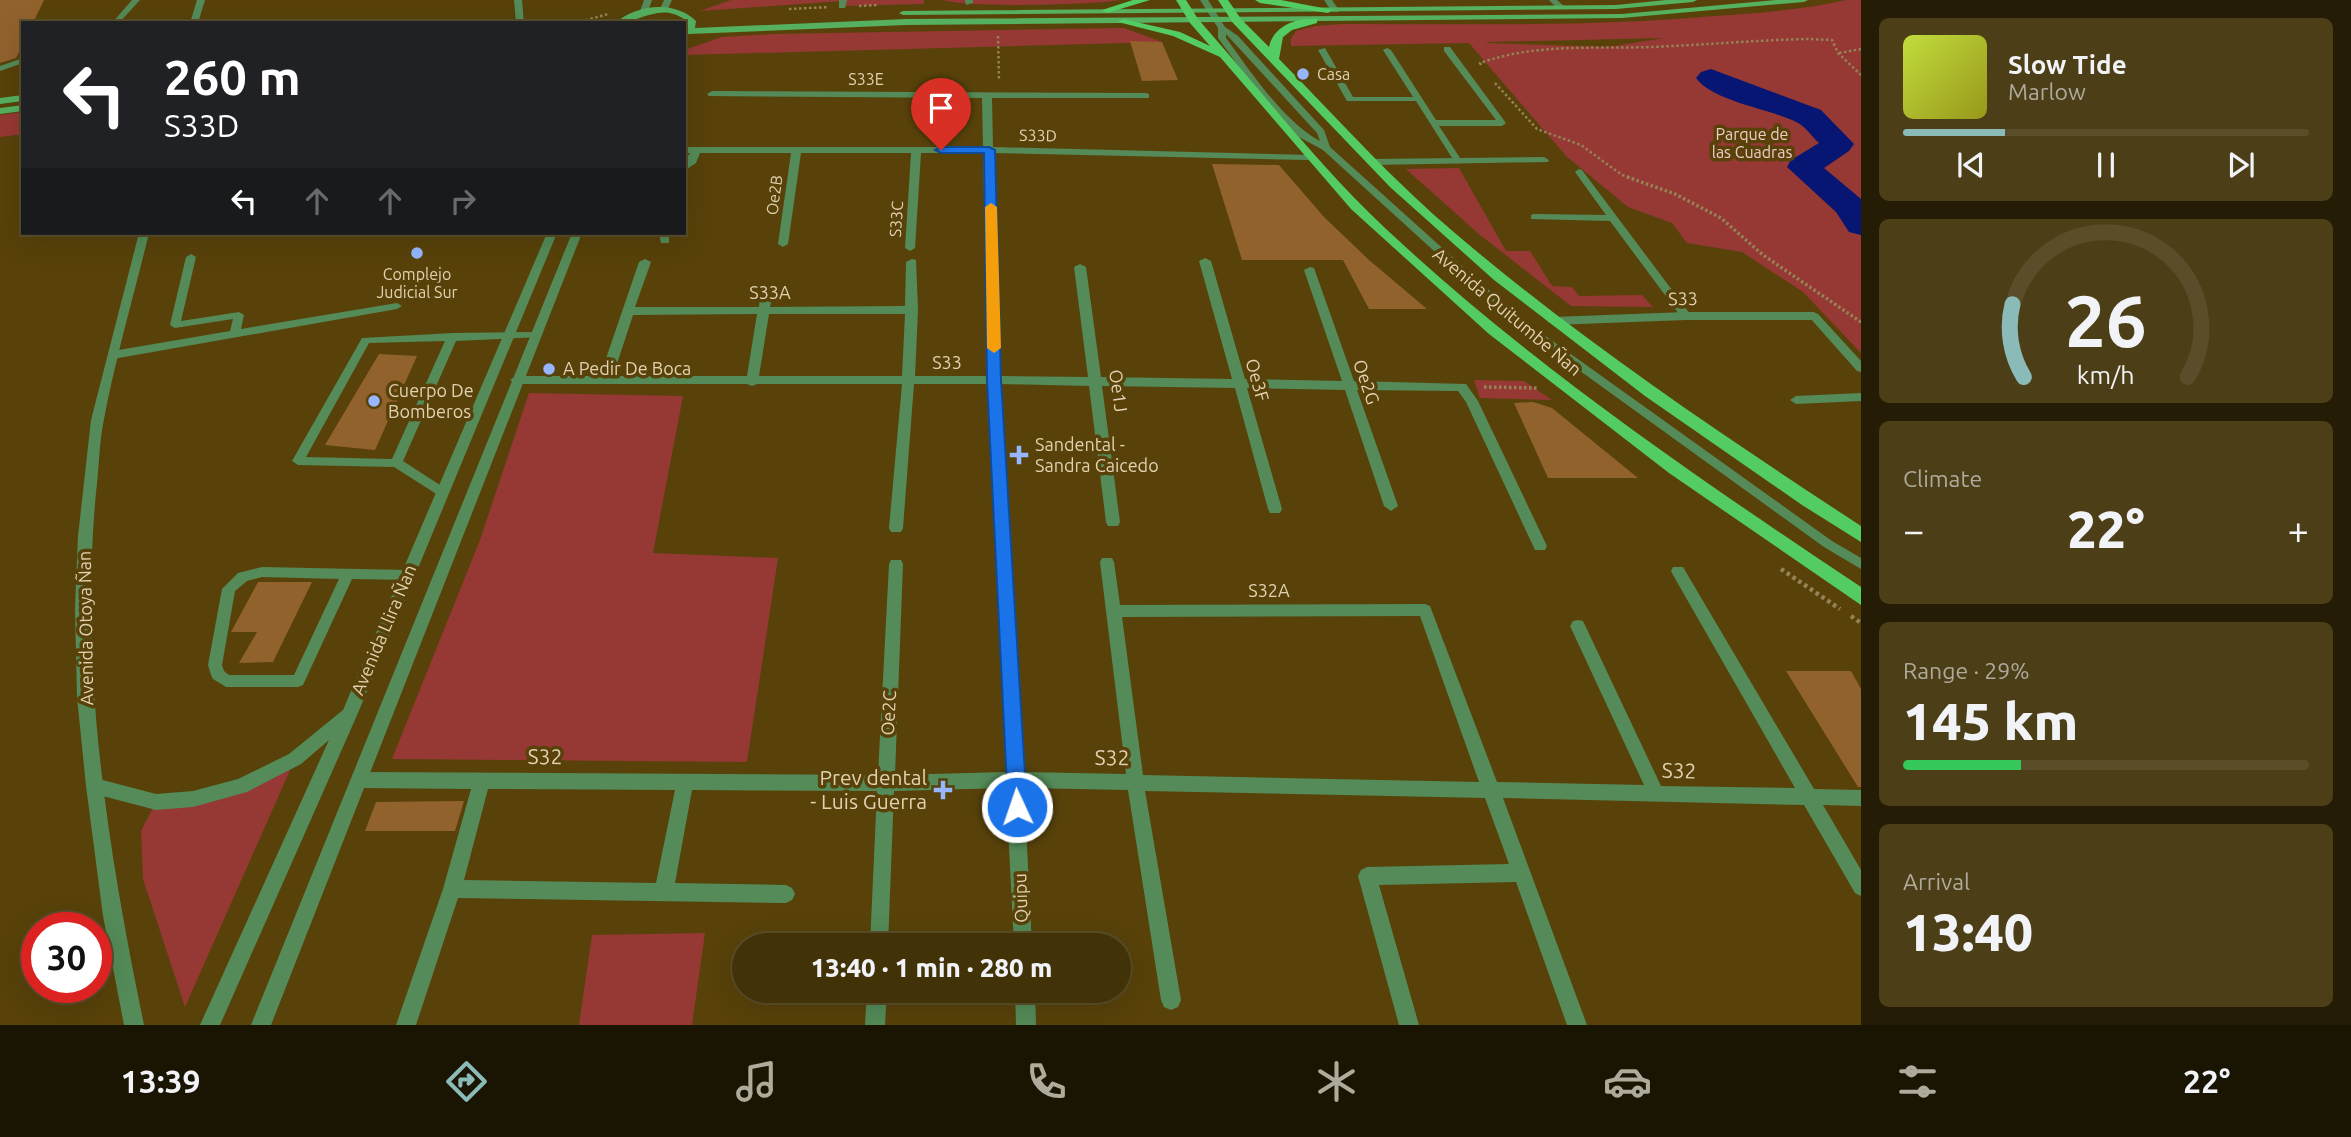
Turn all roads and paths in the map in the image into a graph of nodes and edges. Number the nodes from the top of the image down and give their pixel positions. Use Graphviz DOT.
graph roads {
  1 [pos="136,0"];
  2 [pos="201,0"];
  3 [pos="519,0"];
  4 [pos="648,0"];
  5 [pos="668,0"];
  6 [pos="1145,0"];
  7 [pos="1260,0"];
  8 [pos="1553,0"];
  9 [pos="1693,0"];
  10 [pos="1804,0"];
  11 [pos="1206,4"];
  12 [pos="1331,7"];
  13 [pos="1561,7"];
  14 [pos="664,9"];
  15 [pos="1107,10"];
  16 [pos="1187,10"];
  17 [pos="1230,10"];
  18 [pos="644,11"];
  19 [pos="117,21"];
  20 [pos="193,21"];
  21 [pos="520,21"];
  22 [pos="622,21"];
  23 [pos="1312,21"];
  24 [pos="1123,22"];
  25 [pos="1220,24"];
  26 [pos="688,29"];
  27 [pos="998,31"];
  28 [pos="1447,49"];
  29 [pos="1861,49"];
  30 [pos="1322,50"];
  31 [pos="1387,50"];
  32 [pos="1838,53"];
  33 [pos="1274,60"];
  34 [pos="21,61"];
  35 [pos="1228,61"];
  36 [pos="0,69"];
  37 [pos="1482,70"];
  38 [pos="1861,75"];
  39 [pos="1492,80"];
  40 [pos="712,94"];
  41 [pos="993,95"];
  42 [pos="1146,96"];
  43 [pos="21,97"];
  44 [pos="1418,99"];
  45 [pos="0,101"];
  46 [pos="21,108"];
  47 [pos="0,111"];
  48 [pos="1433,123"];
  49 [pos="1326,148"];
  50 [pos="686,149"];
  51 [pos="696,149"];
  52 [pos="796,150"];
  53 [pos="916,150"];
  54 [pos="989,150"];
  55 [pos="1307,157"];
  56 [pos="1541,157"];
  57 [pos="1458,161"];
  58 [pos="1371,162"];
  59 [pos="686,166"];
  60 [pos="1579,172"];
  61 [pos="1534,218"];
  62 [pos="1613,218"];
  63 [pos="143,235"];
  64 [pos="551,235"];
  65 [pos="576,235"];
  66 [pos="783,244"];
  67 [pos="910,248"];
  68 [pos="191,257"];
  69 [pos="645,261"];
  70 [pos="1205,261"];
  71 [pos="912,262"];
  72 [pos="1080,267"];
  73 [pos="1310,270"];
  74 [pos="765,304"];
  75 [pos="397,306"];
  76 [pos="912,310"];
  77 [pos="628,311"];
  78 [pos="1686,316"];
  79 [pos="1814,316"];
  80 [pos="1553,321"];
  81 [pos="1861,322"];
  82 [pos="235,334"];
  83 [pos="509,334"];
  84 [pos="535,335"];
  85 [pos="453,337"];
  86 [pos="113,355"];
  87 [pos="1861,368"];
  88 [pos="516,380"];
  89 [pos="605,380"];
  90 [pos="909,380"];
  91 [pos="994,380"];
  92 [pos="752,382"];
  93 [pos="1095,383"];
  94 [pos="1240,384"];
  95 [pos="1349,386"];
  96 [pos="1462,387"];
  97 [pos="1569,388"];
  98 [pos="1861,397"];
  99 [pos="1796,400"];
  100 [pos="396,463"];
  101 [pos="442,492"];
  102 [pos="1391,506"];
  103 [pos="1275,509"];
  104 [pos="1113,522"];
  105 [pos="896,528"];
  106 [pos="1861,535"];
  107 [pos="1540,546"];
  108 [pos="1107,562"];
  109 [pos="895,564"];
  110 [pos="1861,564"];
  111 [pos="1678,571"];
  112 [pos="348,574"];
  113 [pos="407,575"];
  114 [pos="1861,597"];
  115 [pos="1113,611"];
  116 [pos="1578,626"];
  117 [pos="350,713"];
  118 [pos="482,779"];
  119 [pos="361,780"];
  120 [pos="1016,780"];
  121 [pos="685,782"];
  122 [pos="1135,782"];
  123 [pos="885,783"];
  124 [pos="95,786"];
  125 [pos="1489,789"];
  126 [pos="1656,793"];
  127 [pos="1810,797"];
  128 [pos="1861,797"];
  129 [pos="1521,873"];
  130 [pos="1861,887"];
  131 [pos="452,889"];
  132 [pos="664,891"];
  133 [pos="786,894"];
  134 [pos="879,933"];
  135 [pos="1022,933"];
  136 [pos="1171,1000"];
  137 [pos="876,1003"];
  138 [pos="1025,1003"];
  139 [pos="134,1025"];
  140 [pos="210,1025"];
  141 [pos="261,1025"];
  142 [pos="406,1025"];
  143 [pos="875,1025"];
  144 [pos="1026,1025"];
  145 [pos="1409,1025"];
  146 [pos="1577,1025"];
  1 -- 19 [label="lane"];
  2 -- 20 [label="street"];
  3 -- 21 [label="street"];
  4 -- 18 [label="street"];
  5 -- 14 [label="street"];
  6 -- 15 [label="main road"];
  7 -- 12 [label="main road"];
  8 -- 13 [label="lane"];
  9 -- 13 [label="main road"];
  10 -- 23 [label="main road"];
  11 -- 16 [label="main road"];
  11 -- 17 [label="main road"];
  11 -- 25 [label="lane"];
  12 -- 13 [label="main road"];
  12 -- 17 [label="main road"];
  14 -- 18 [label="main road"];
  14 -- 26 [label="main road"];
  15 -- 16 [label="main road"];
  15 -- 26 [label="main road"];
  16 -- 24 [label="main road"];
  16 -- 25 [label="main road"];
  16 -- 35 [label="main road, Avenida Quitumbe Ñan"];
  17 -- 23 [label="main road"];
  17 -- 25 [label="main road"];
  17 -- 33 [label="main road, Avenida Quitumbe Ñan"];
  18 -- 22 [label="main road"];
  23 -- 33 [label="main road"];
  24 -- 26 [label="main road"];
  24 -- 35 [label="main road"];
  25 -- 49 [label="lane"];
  25 -- 49 [label="lane"];
  27 -- 41 [label="path"];
  28 -- 48 [label="lane"];
  29 -- 32 [label="path"];
  30 -- 44 [label="lane"];
  31 -- 44 [label="lane"];
  32 -- 37 [label="path"];
  32 -- 38 [label="path"];
  33 -- 58 [label="main road, Avenida Quitumbe Ñan"];
  34 -- 36 [label="lane"];
  35 -- 55 [label="main road, Avenida Quitumbe Ñan"];
  39 -- 81 [label="path"];
  40 -- 41 [label="street, S33E"];
  41 -- 42 [label="street, S33E"];
  41 -- 54 [label="street, Quipu"];
  43 -- 45 [label="main road"];
  44 -- 48 [label="lane"];
  46 -- 47 [label="main road"];
  48 -- 57 [label="lane"];
  49 -- 110 [label="lane"];
  50 -- 51 [label="street, S33D"];
  51 -- 52 [label="street, S33D"];
  51 -- 59 [label="street"];
  52 -- 53 [label="street, S33D"];
  52 -- 66 [label="street, Oe2B"];
  53 -- 54 [label="street, S33D"];
  53 -- 67 [label="street, S33C"];
  54 -- 55 [label="street, S33D"];
  54 -- 91 [label="street, Quipu"];
  55 -- 97 [label="main road, Avenida Quitumbe Ñan"];
  56 -- 57 [label="street"];
  57 -- 58 [label="street"];
  58 -- 80 [label="main road, Avenida Quitumbe Ñan"];
  60 -- 62 [label="lane"];
  61 -- 62 [label="lane"];
  62 -- 78 [label="lane"];
  63 -- 86 [label="street, Avenida Otoya Ñan"];
  64 -- 83 [label="street, Avenida Llira Ñan"];
  65 -- 84 [label="street, Avenida Llira Ñan"];
  68 -- 82 [label="lane"];
  69 -- 77 [label="street"];
  70 -- 94 [label="street, Oe3F"];
  71 -- 76 [label="street"];
  72 -- 93 [label="street, Oe1J"];
  73 -- 95 [label="street, Oe2G"];
  74 -- 76 [label="street, S33A"];
  74 -- 77 [label="street, S33A"];
  74 -- 92 [label="street"];
  75 -- 82 [label="lane"];
  76 -- 90 [label="street"];
  77 -- 89 [label="street"];
  78 -- 79 [label="street, S33"];
  78 -- 80 [label="street, S33"];
  79 -- 87 [label="lane"];
  80 -- 106 [label="main road, Avenida Quitumbe Ñan"];
  82 -- 86 [label="lane"];
  83 -- 84 [label="lane"];
  83 -- 85 [label="lane"];
  83 -- 101 [label="street, Avenida Llira Ñan"];
  84 -- 88 [label="street, Avenida Llira Ñan"];
  85 -- 100 [label="lane"];
  85 -- 100 [label="lane"];
  86 -- 124 [label="street, Avenida Otoya Ñan"];
  88 -- 89 [label="street, S33"];
  88 -- 119 [label="street, Avenida Llira Ñan"];
  89 -- 92 [label="street, S33"];
  90 -- 91 [label="street, S33"];
  90 -- 92 [label="street, S33"];
  90 -- 105 [label="street"];
  91 -- 93 [label="street, S33"];
  91 -- 120 [label="street, Quipu"];
  93 -- 94 [label="street, S33"];
  93 -- 104 [label="street, Oe1J"];
  94 -- 95 [label="street, S33"];
  94 -- 103 [label="street, Oe3F"];
  95 -- 96 [label="street, S33"];
  95 -- 102 [label="street, Oe2G"];
  96 -- 97 [label="path"];
  96 -- 107 [label="street"];
  97 -- 114 [label="main road, Avenida Quitumbe Ñan"];
  98 -- 99 [label="lane"];
  100 -- 101 [label="lane"];
  101 -- 113 [label="street, Avenida Llira Ñan"];
  108 -- 115 [label="street"];
  109 -- 123 [label="street, Oe2C"];
  111 -- 127 [label="street"];
  112 -- 112 [label="lane"];
  112 -- 113 [label="lane"];
  113 -- 117 [label="street, Avenida Llira Ñan"];
  115 -- 122 [label="street"];
  115 -- 125 [label="street, S32A"];
  116 -- 126 [label="street"];
  117 -- 124 [label="street"];
  117 -- 140 [label="street, Avenida Llira Ñan"];
  118 -- 119 [label="street, S32"];
  118 -- 121 [label="street, S32"];
  118 -- 131 [label="street"];
  119 -- 141 [label="street, Avenida Llira Ñan"];
  120 -- 122 [label="street, S32"];
  120 -- 123 [label="street, S32"];
  120 -- 135 [label="street, Quipu"];
  121 -- 123 [label="street, S32"];
  121 -- 132 [label="street"];
  122 -- 125 [label="street, S32"];
  122 -- 136 [label="street"];
  123 -- 134 [label="street, Oe2C"];
  124 -- 139 [label="street, Avenida Otoya Ñan"];
  125 -- 126 [label="street, S32"];
  125 -- 129 [label="street"];
  126 -- 127 [label="street, S32"];
  127 -- 128 [label="street, S32"];
  127 -- 130 [label="street"];
  129 -- 145 [label="street"];
  129 -- 146 [label="street"];
  131 -- 132 [label="street"];
  131 -- 142 [label="street"];
  132 -- 133 [label="street"];
  137 -- 143 [label="street"];
  138 -- 144 [label="street"];
}
